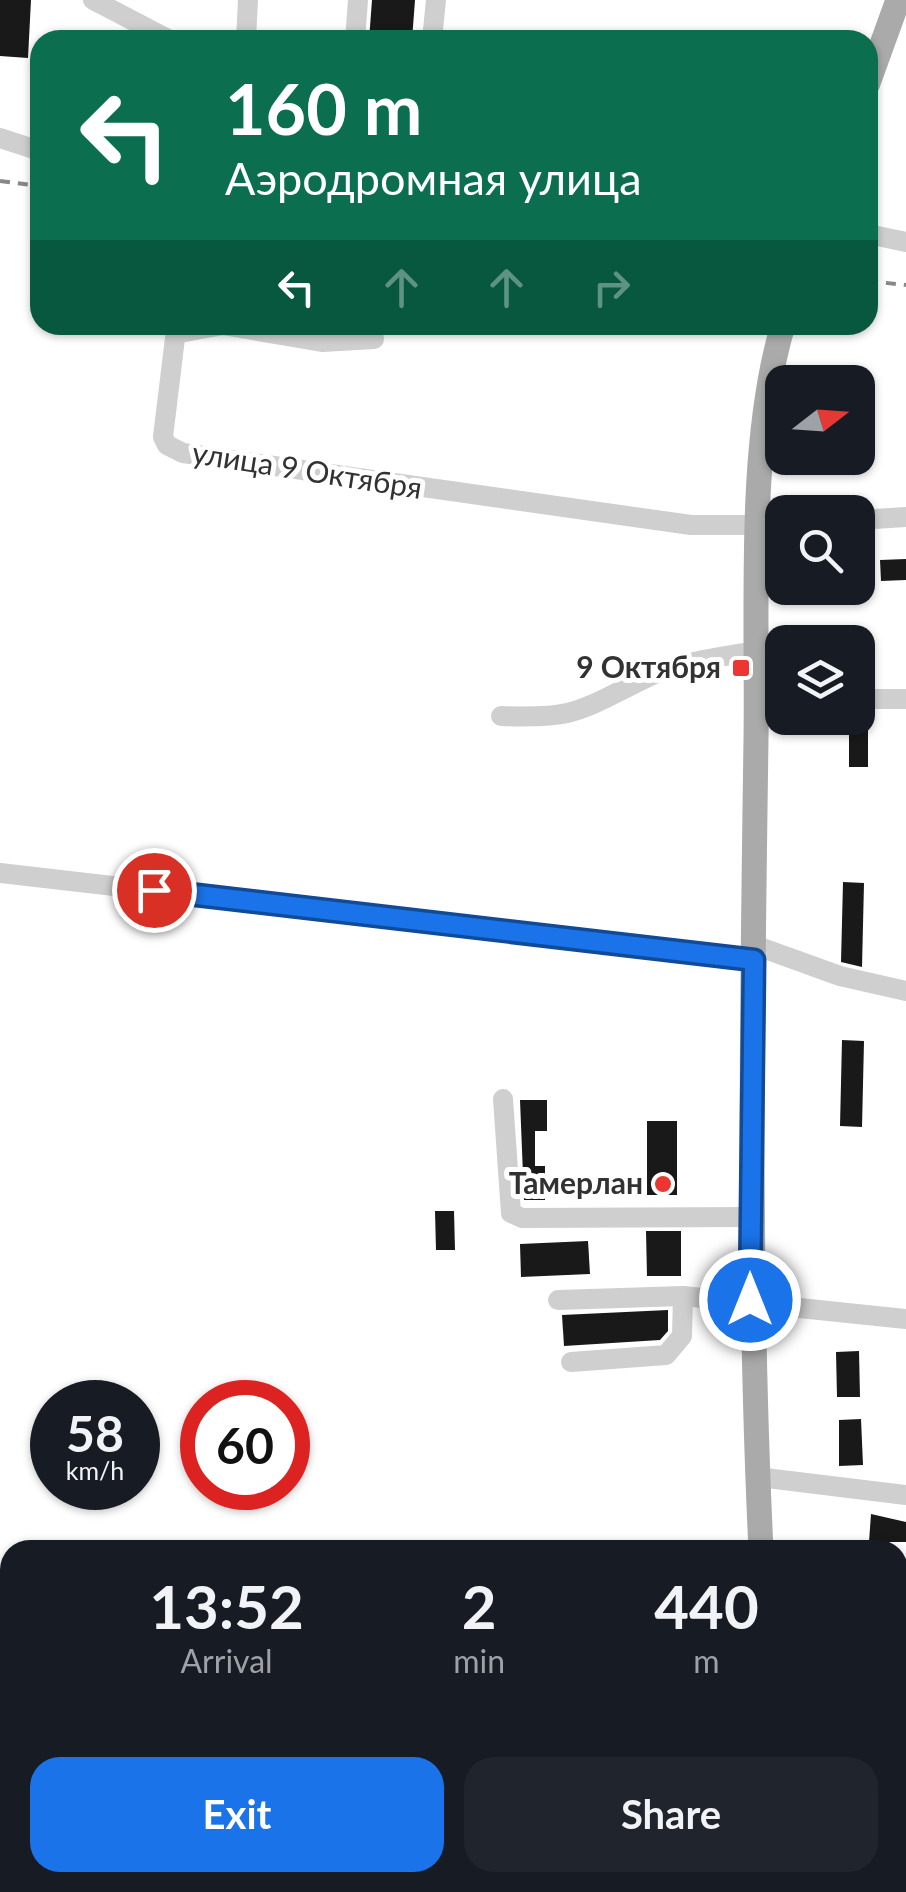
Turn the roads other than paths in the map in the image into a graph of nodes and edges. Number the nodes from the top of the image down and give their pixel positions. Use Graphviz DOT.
graph roads {
  1 [pos="93,0"];
  2 [pos="248,0"];
  3 [pos="358,0"];
  4 [pos="436,0"];
  5 [pos="898,0"];
  6 [pos="151,30"];
  7 [pos="246,30"];
  8 [pos="356,30"];
  9 [pos="433,30"];
  10 [pos="878,55"];
  11 [pos="0,138"];
  12 [pos="30,148"];
  13 [pos="878,236"];
  14 [pos="906,242"];
  15 [pos="178,335"];
  16 [pos="281,335"];
  17 [pos="781,335"];
  18 [pos="374,339"];
  19 [pos="770,495"];
  20 [pos="906,517"];
  21 [pos="875,519"];
  22 [pos="765,526"];
  23 [pos="765,580"];
  24 [pos="757,651"];
  25 [pos="765,681"];
  26 [pos="875,699"];
  27 [pos="906,699"];
  28 [pos="501,716"];
  29 [pos="768,735"];
  30 [pos="0,873"];
  31 [pos="754,952"];
  32 [pos="906,991"];
  33 [pos="503,1099"];
  34 [pos="750,1217"];
  35 [pos="683,1296"];
  36 [pos="558,1300"];
  37 [pos="750,1300"];
  38 [pos="906,1319"];
  39 [pos="570,1362"];
  40 [pos="758,1477"];
  41 [pos="906,1495"];
  42 [pos="761,1540"];
  1 -- 6 [label="street"];
  2 -- 7 [label="street"];
  3 -- 8 [label="street"];
  4 -- 9 [label="street"];
  5 -- 10 [label="main road"];
  11 -- 12 [label="street"];
  13 -- 14 [label="street"];
  15 -- 22 [label="street, улица 9 Октября"];
  16 -- 18 [label="street, улица 9 Октября"];
  17 -- 19 [label="main road"];
  20 -- 21 [label="street"];
  23 -- 24 [label="main road"];
  24 -- 25 [label="main road"];
  24 -- 28 [label="street"];
  26 -- 27 [label="street"];
  29 -- 31 [label="main road"];
  30 -- 31 [label="street"];
  31 -- 32 [label="street"];
  31 -- 34 [label="main road"];
  33 -- 34 [label="street"];
  34 -- 37 [label="main road"];
  35 -- 36 [label="street"];
  35 -- 37 [label="street"];
  35 -- 39 [label="street"];
  37 -- 38 [label="street"];
  37 -- 40 [label="main road"];
  40 -- 41 [label="street"];
  40 -- 42 [label="main road"];
}
